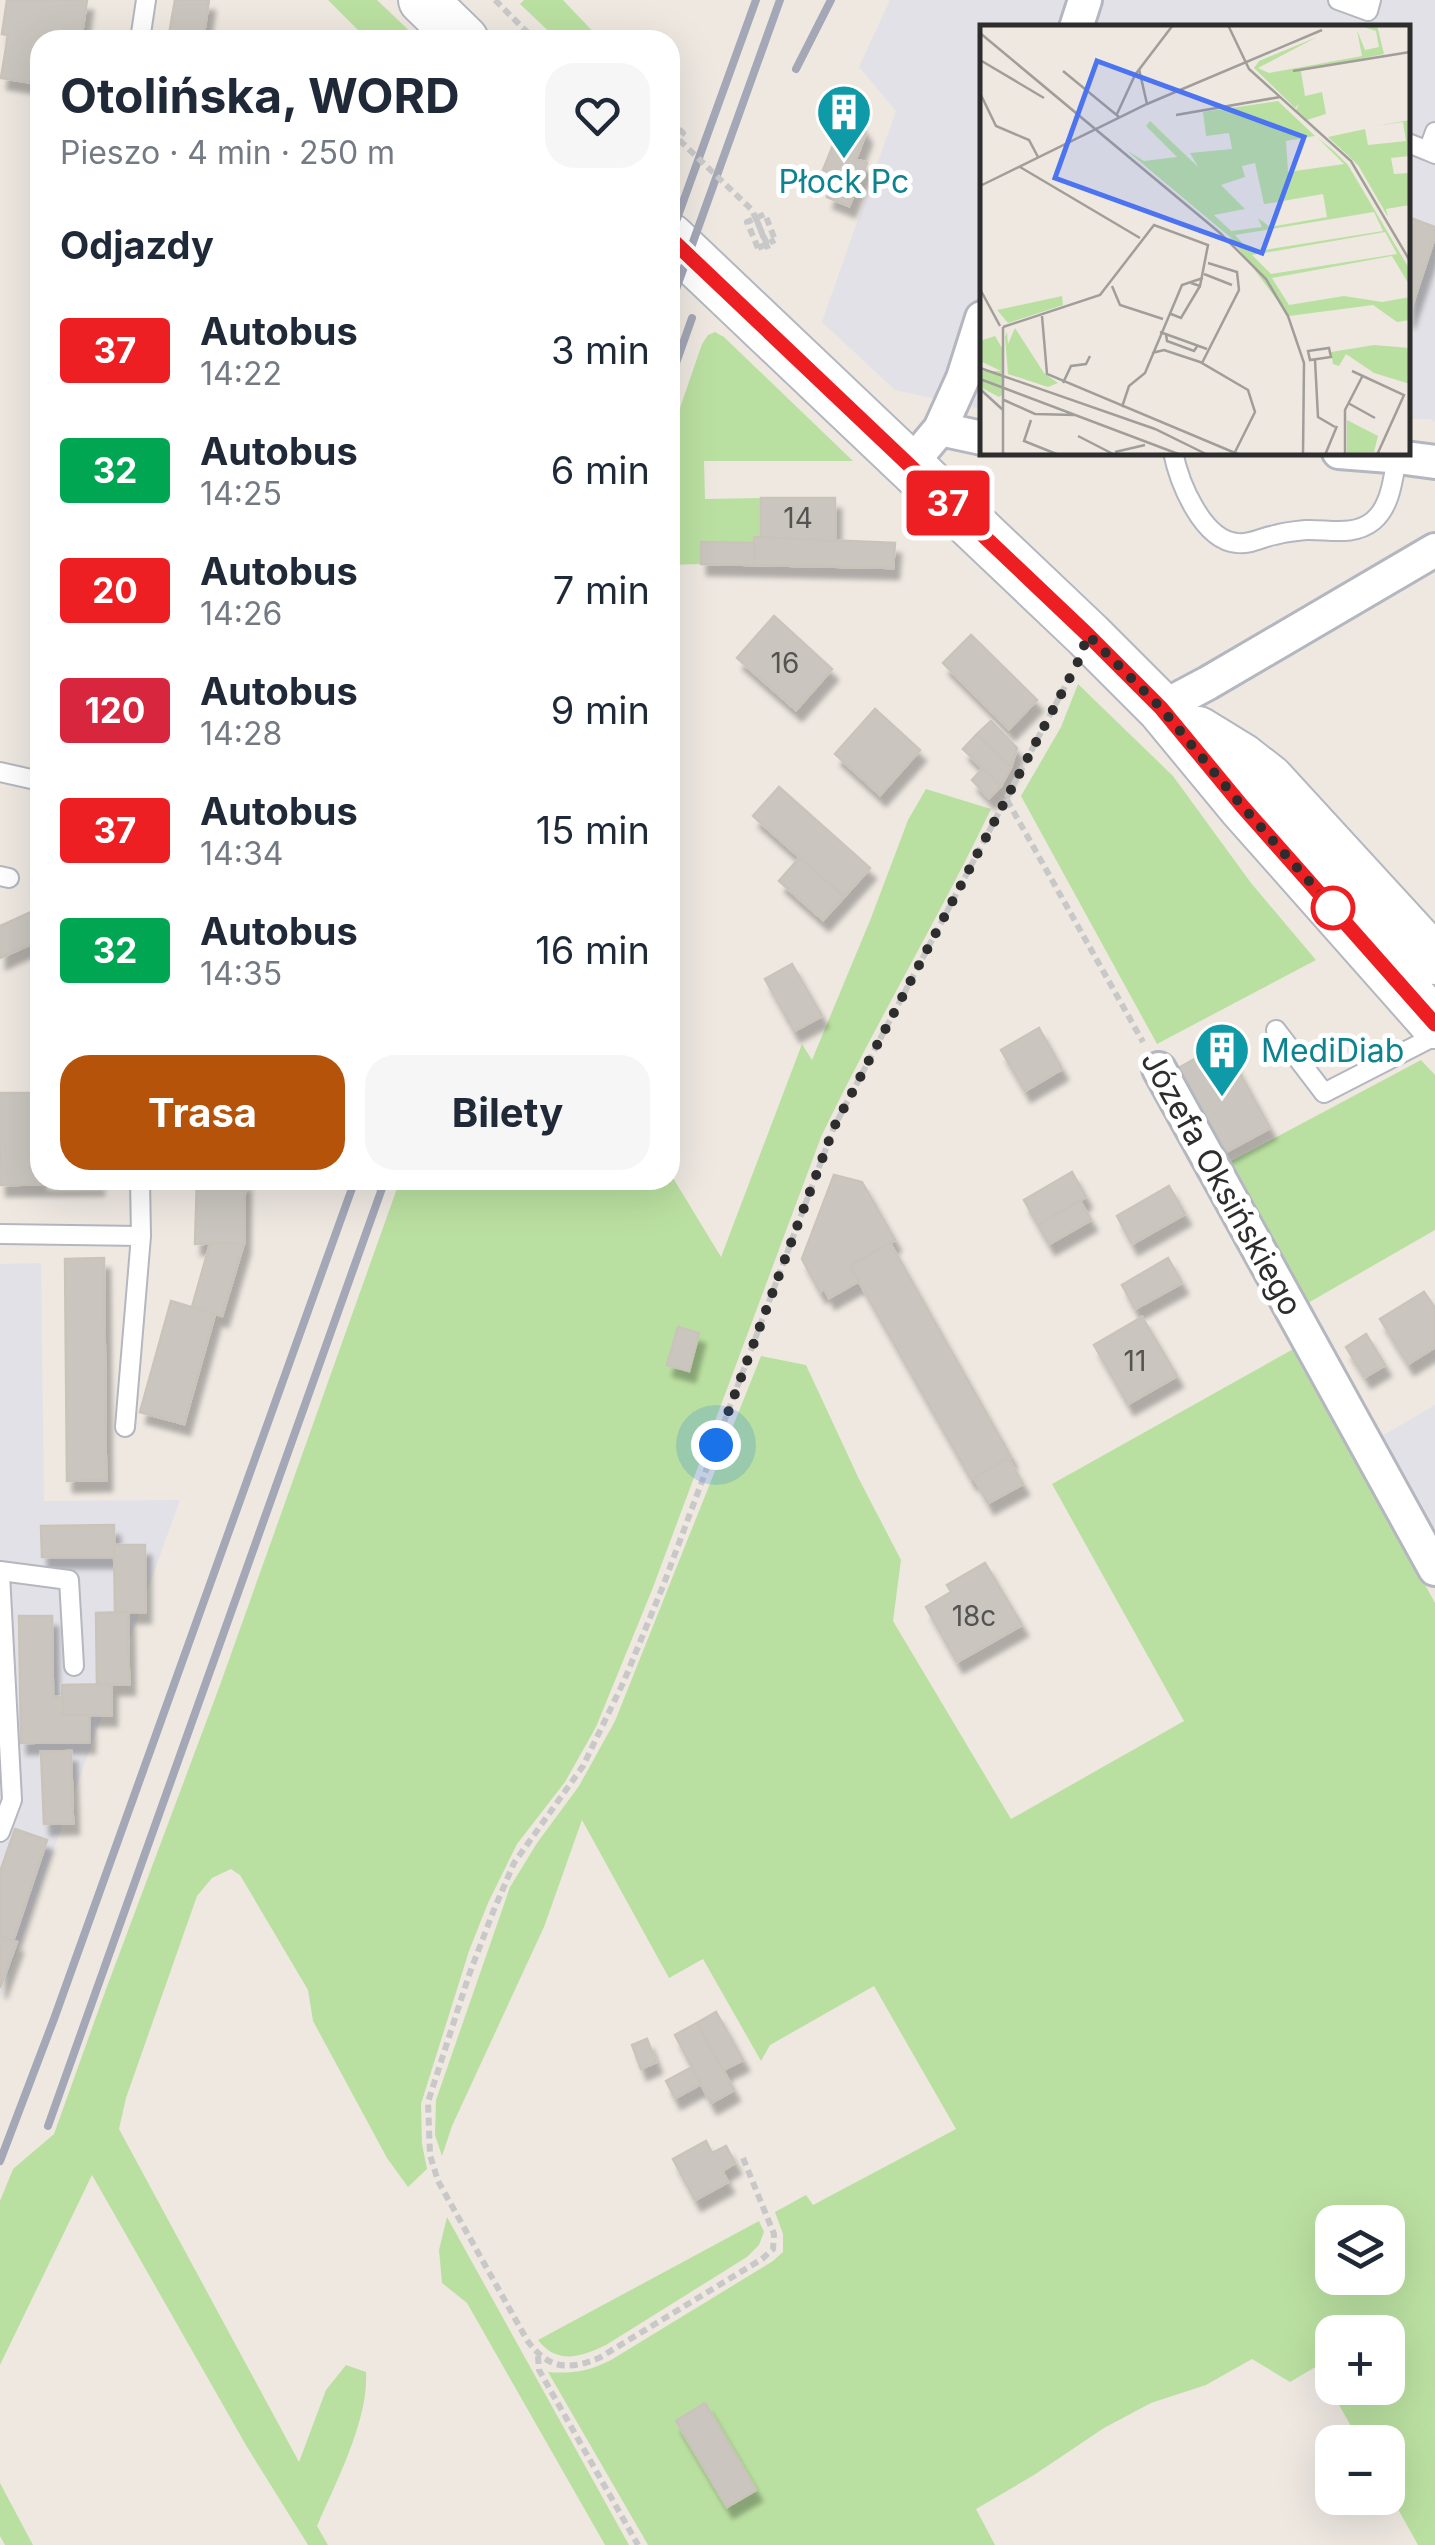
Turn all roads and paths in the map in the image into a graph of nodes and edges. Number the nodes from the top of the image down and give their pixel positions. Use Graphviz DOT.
graph roads {
  1 [pos="146,0"];
  2 [pos="495,0"];
  3 [pos="1084,0"];
  4 [pos="1338,0"];
  5 [pos="1371,0"];
  6 [pos="1077,25"];
  7 [pos="142,30"];
  8 [pos="525,30"];
  9 [pos="1435,132"];
  10 [pos="680,141"];
  11 [pos="1432,152"];
  12 [pos="756,218"];
  13 [pos="768,247"];
  14 [pos="680,248"];
  15 [pos="980,325"];
  16 [pos="940,429"];
  17 [pos="980,438"];
  18 [pos="1174,455"];
  19 [pos="1382,455"];
  20 [pos="1397,456"];
  21 [pos="1435,462"];
  22 [pos="909,466"];
  23 [pos="1435,550"];
  24 [pos="1088,635"];
  25 [pos="1161,708"];
  26 [pos="0,772"];
  27 [pos="30,779"];
  28 [pos="1006,799"];
  29 [pos="1435,960"];
  30 [pos="1435,1024"];
  31 [pos="1276,1030"];
  32 [pos="1435,1036"];
  33 [pos="1158,1069"];
  34 [pos="140,1190"];
  35 [pos="0,1234"];
  36 [pos="141,1236"];
  37 [pos="124,1427"];
  38 [pos="1435,1568"];
  39 [pos="0,1573"];
  40 [pos="74,1666"];
  41 [pos="0,1832"];
  42 [pos="743,2158"];
  43 [pos="538,2355"];
  44 [pos="638,2545"];
  1 -- 7 [label="lane"];
  2 -- 8 [label="path"];
  3 -- 6 [label="street"];
  4 -- 5 [label="lane"];
  9 -- 11 [label="lane"];
  10 -- 13 [label="path, bridge"];
  12 -- 13 [label="path"];
  12 -- 13 [label="path, bridge"];
  12 -- 13 [label="path, bridge"];
  14 -- 22 [label="main road"];
  15 -- 16 [label="street"];
  16 -- 17 [label="street"];
  16 -- 22 [label="street"];
  18 -- 20 [label="lane"];
  19 -- 20 [label="street"];
  20 -- 21 [label="street"];
  22 -- 24 [label="main road"];
  23 -- 25 [label="street"];
  24 -- 25 [label="main road"];
  24 -- 28 [label="path"];
  25 -- 29 [label="main road"];
  25 -- 30 [label="main road"];
  26 -- 27 [label="lane"];
  28 -- 33 [label="path, Józefa Oksińskiego"];
  28 -- 43 [label="path"];
  31 -- 32 [label="lane"];
  33 -- 38 [label="street, Józefa Oksińskiego"];
  34 -- 36 [label="lane"];
  35 -- 36 [label="lane"];
  36 -- 37 [label="lane"];
  39 -- 40 [label="lane"];
  39 -- 41 [label="lane"];
  42 -- 43 [label="path"];
  43 -- 44 [label="path"];
}
